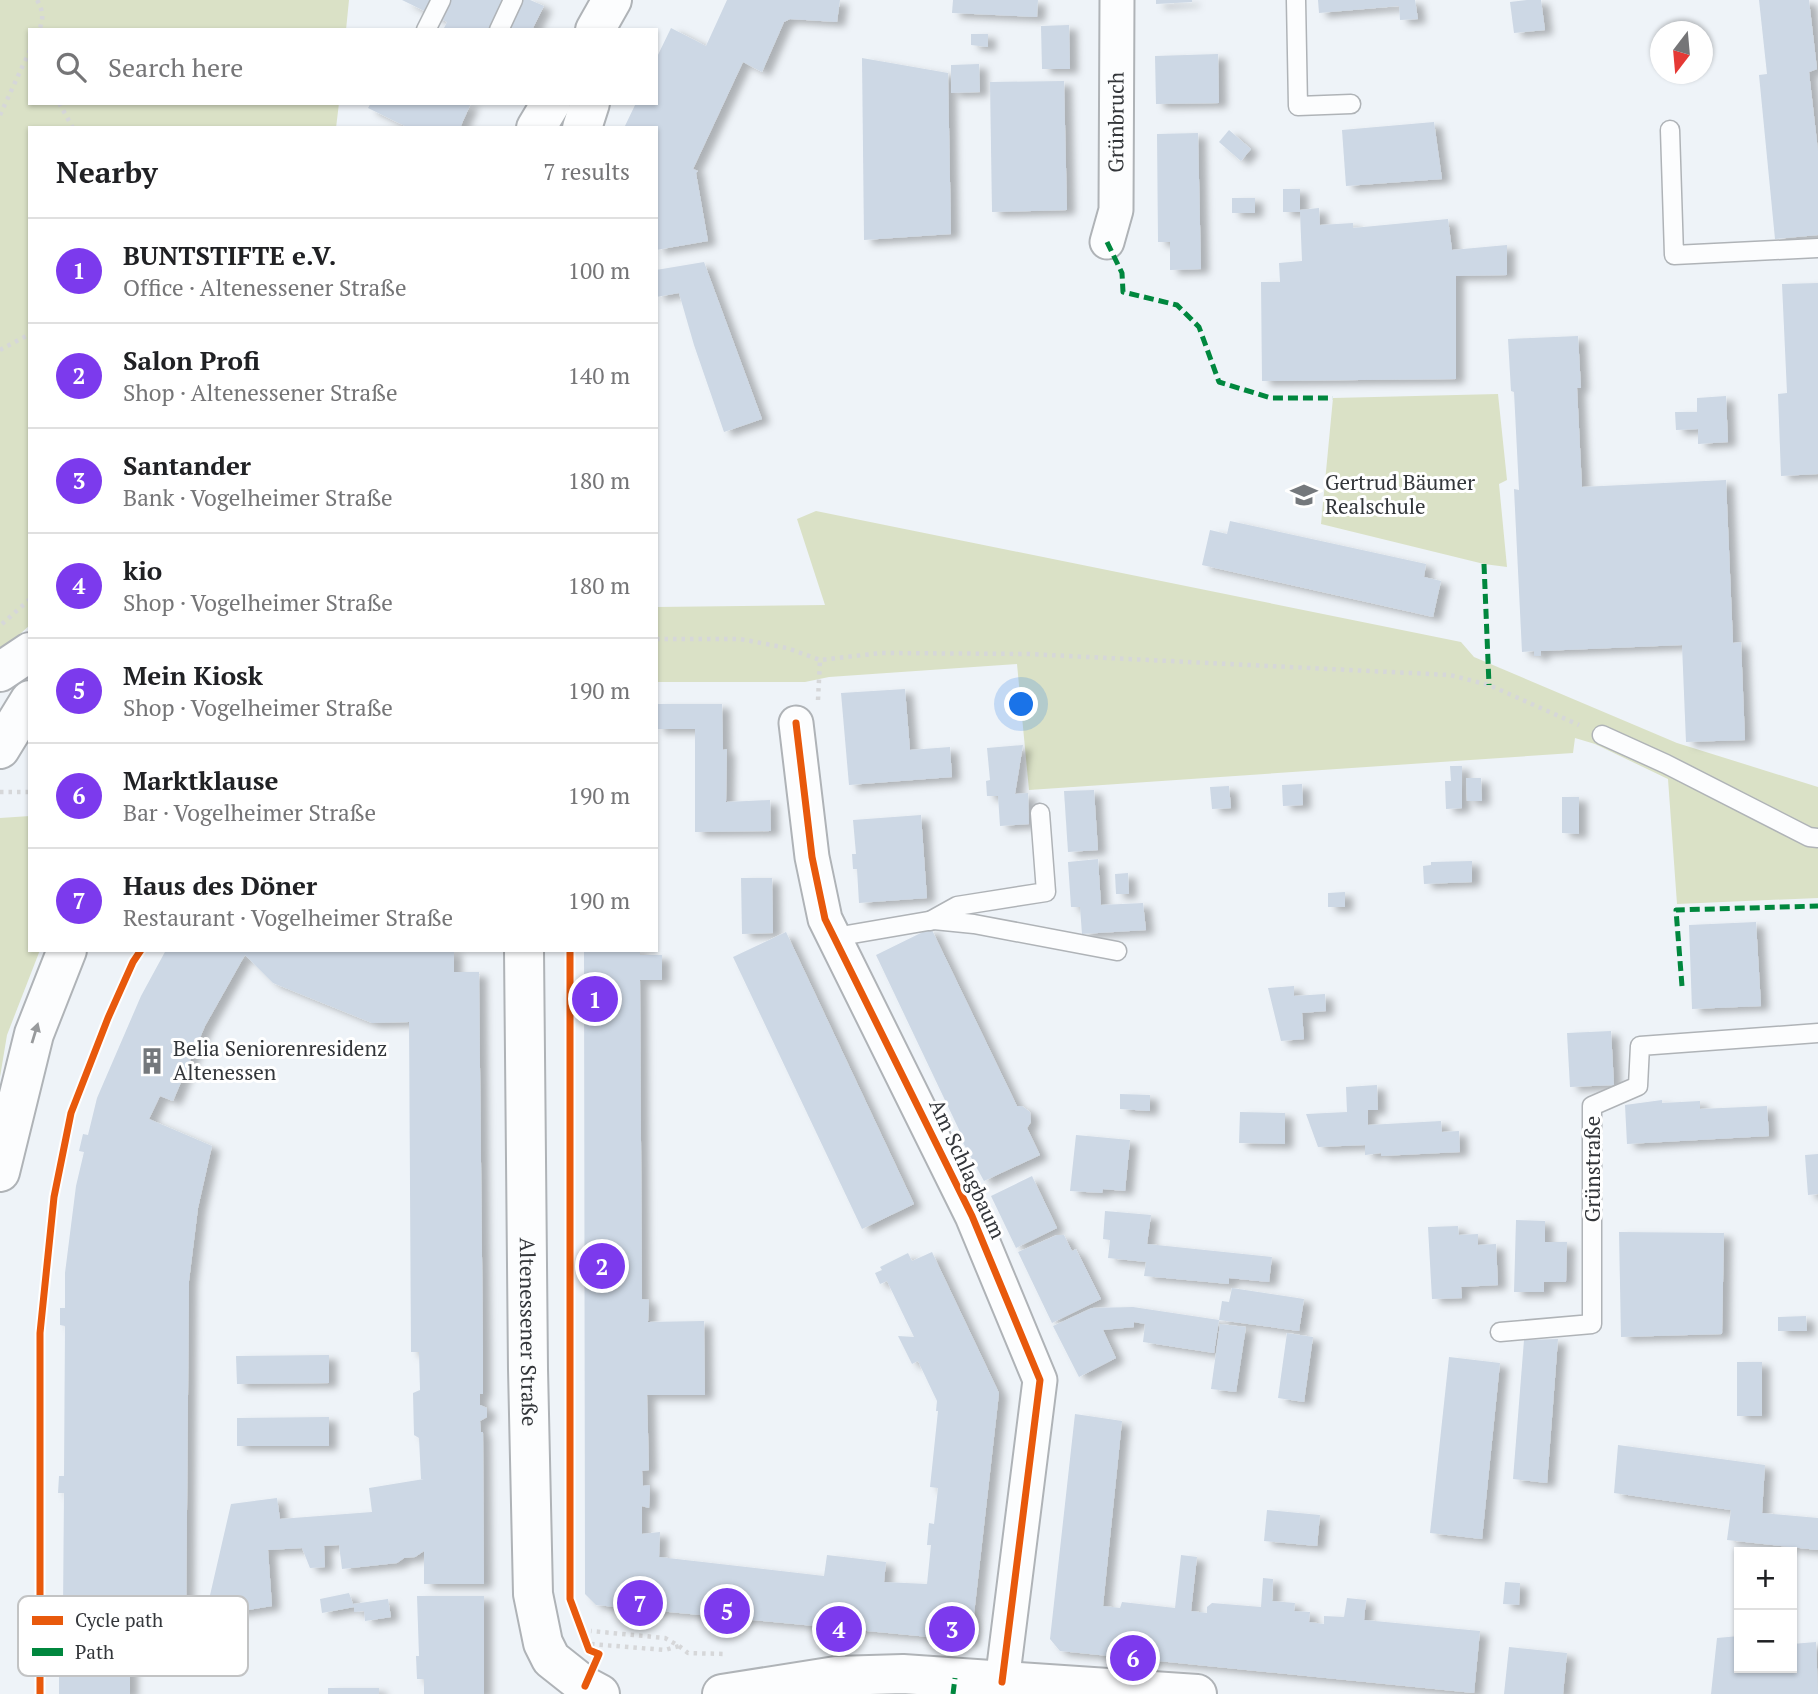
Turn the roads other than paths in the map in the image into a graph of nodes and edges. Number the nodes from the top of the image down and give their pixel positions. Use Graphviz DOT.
graph roads {
  1 [pos="441,0"];
  2 [pos="513,0"];
  3 [pos="612,0"];
  4 [pos="628,0"];
  5 [pos="1117,0"];
  6 [pos="1296,0"];
  7 [pos="427,28"];
  8 [pos="500,28"];
  9 [pos="595,28"];
  10 [pos="618,28"];
  11 [pos="1351,104"];
  12 [pos="550,105"];
  13 [pos="589,105"];
  14 [pos="537,126"];
  15 [pos="583,126"];
  16 [pos="1670,130"];
  17 [pos="1107,242"];
  18 [pos="1818,248"];
  19 [pos="28,653"];
  20 [pos="0,672"];
  21 [pos="28,703"];
  22 [pos="796,723"];
  23 [pos="1602,735"];
  24 [pos="0,749"];
  25 [pos="28,750"];
  26 [pos="1040,813"];
  27 [pos="1818,838"];
  28 [pos="930,921"];
  29 [pos="835,937"];
  30 [pos="1117,951"];
  31 [pos="66,952"];
  32 [pos="524,952"];
  33 [pos="1818,1033"];
  34 [pos="0,1172"];
  35 [pos="1500,1332"];
  36 [pos="1002,1682"];
  37 [pos="954,1686"];
  38 [pos="589,1691"];
  39 [pos="722,1694"];
  40 [pos="1197,1694"];
  1 -- 7 [label="lane"];
  2 -- 8 [label="lane"];
  3 -- 9 [label="main road"];
  4 -- 10 [label="main road"];
  5 -- 17 [label="street, Grünbruch"];
  6 -- 11 [label="lane"];
  12 -- 14 [label="main road"];
  13 -- 15 [label="main road"];
  16 -- 18 [label="lane"];
  19 -- 20 [label="main road"];
  21 -- 24 [label="main road"];
  22 -- 29 [label="street, Am Schlagbaum"];
  23 -- 27 [label="lane"];
  24 -- 25 [label="main road"];
  26 -- 28 [label="lane"];
  28 -- 29 [label="lane"];
  28 -- 30 [label="lane"];
  29 -- 36 [label="street, Am Schlagbaum"];
  34 -- 31 [label="main road, one-way"];
  32 -- 38 [label="main road, Altenessener Straße"];
  33 -- 35 [label="lane, Grünstraße"];
  36 -- 37 [label="main road"];
  36 -- 40 [label="main road"];
  37 -- 39 [label="main road"];
}
